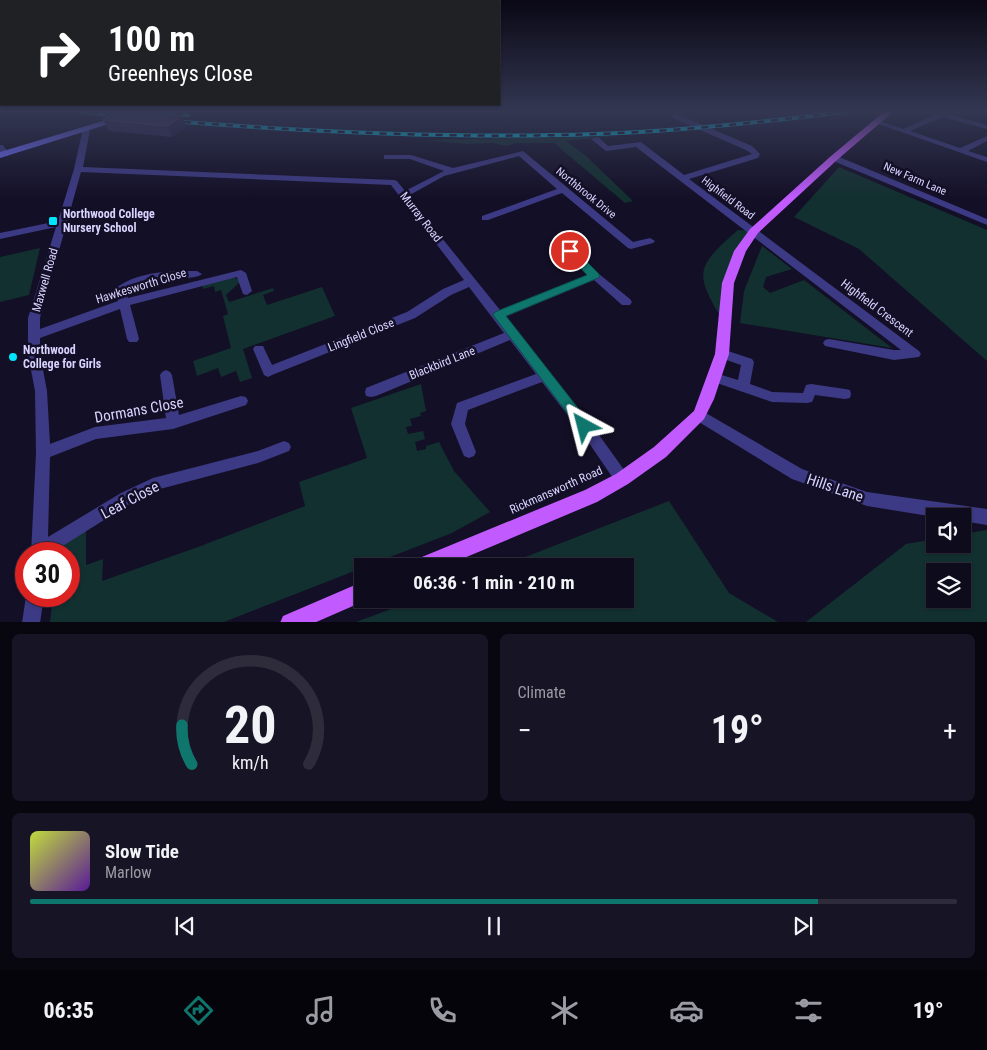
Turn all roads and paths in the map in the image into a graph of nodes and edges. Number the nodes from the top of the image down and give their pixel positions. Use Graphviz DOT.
graph roads {
  1 [pos="48,140"];
  2 [pos="84,140"];
  3 [pos="596,140"];
  4 [pos="732,140"];
  5 [pos="855,140"];
  6 [pos="927,140"];
  7 [pos="983,140"];
  8 [pos="2,152"];
  9 [pos="962,152"];
  10 [pos="387,157"];
  11 [pos="834,158"];
  12 [pos="987,160"];
  13 [pos="78,169"];
  14 [pos="451,171"];
  15 [pos="682,178"];
  16 [pos="564,189"];
  17 [pos="403,195"];
  18 [pos="485,218"];
  19 [pos="987,222"];
  20 [pos="62,223"];
  21 [pos="754,232"];
  22 [pos="0,236"];
  23 [pos="558,238"];
  24 [pos="650,241"];
  25 [pos="197,274"];
  26 [pos="594,276"];
  27 [pos="472,281"];
  28 [pos="247,291"];
  29 [pos="626,302"];
  30 [pos="124,303"];
  31 [pos="499,315"];
  32 [pos="514,334"];
  33 [pos="34,336"];
  34 [pos="133,339"];
  35 [pos="829,343"];
  36 [pos="259,349"];
  37 [pos="722,354"];
  38 [pos="166,375"];
  39 [pos="545,376"];
  40 [pos="715,378"];
  41 [pos="743,387"];
  42 [pos="371,392"];
  43 [pos="845,394"];
  44 [pos="241,401"];
  45 [pos="699,415"];
  46 [pos="173,423"];
  47 [pos="284,447"];
  48 [pos="469,452"];
  49 [pos="43,454"];
  50 [pos="622,479"];
  51 [pos="987,517"];
  52 [pos="39,542"];
  53 [pos="55,542"];
  54 [pos="443,558"];
  55 [pos="354,595"];
  56 [pos="33,607"];
  57 [pos="31,622"];
  58 [pos="290,622"];
  1 -- 8 [label="main road"];
  2 -- 13 [label="street, Maxwell Road"];
  3 -- 15 [label="street"];
  4 -- 15 [label="street, Highfield Road"];
  5 -- 11 [label="main road, Rickmansworth Road"];
  6 -- 9 [label="street"];
  7 -- 9 [label="street"];
  9 -- 12 [label="street"];
  10 -- 14 [label="street"];
  11 -- 19 [label="street, New Farm Lane"];
  11 -- 21 [label="main road, Rickmansworth Road"];
  13 -- 17 [label="street, Murray Road"];
  13 -- 20 [label="street, Maxwell Road"];
  14 -- 16 [label="street, Northbrook Drive"];
  14 -- 17 [label="street"];
  15 -- 21 [label="street, Highfield Road"];
  16 -- 18 [label="street"];
  16 -- 24 [label="street, Northbrook Drive"];
  17 -- 27 [label="street, Murray Road"];
  20 -- 22 [label="street"];
  20 -- 33 [label="street, Maxwell Road"];
  21 -- 35 [label="street, Highfield Crescent"];
  21 -- 37 [label="main road, Rickmansworth Road"];
  23 -- 26 [label="street"];
  25 -- 30 [label="street"];
  26 -- 29 [label="street"];
  26 -- 31 [label="street"];
  27 -- 31 [label="street, Murray Road"];
  27 -- 36 [label="street, Lingfield Close"];
  28 -- 30 [label="street, Hawkesworth Close"];
  30 -- 33 [label="street, Hawkesworth Close"];
  30 -- 34 [label="street"];
  31 -- 32 [label="street, Murray Road"];
  32 -- 39 [label="street, Murray Road"];
  32 -- 42 [label="street, Blackbird Lane"];
  33 -- 49 [label="street, Maxwell Road"];
  37 -- 40 [label="main road, Rickmansworth Road"];
  37 -- 41 [label="street"];
  38 -- 46 [label="street"];
  39 -- 48 [label="street"];
  39 -- 50 [label="street, Murray Road"];
  40 -- 41 [label="street"];
  40 -- 45 [label="main road, Rickmansworth Road"];
  41 -- 43 [label="street"];
  44 -- 46 [label="street, Dormans Close"];
  45 -- 50 [label="main road, Rickmansworth Road"];
  45 -- 51 [label="street, Hills Lane"];
  46 -- 49 [label="street, Dormans Close"];
  47 -- 53 [label="street, Leaf Close"];
  49 -- 52 [label="street, Maxwell Road"];
  50 -- 54 [label="main road, Rickmansworth Road"];
  55 -- 58 [label="main road"];
  56 -- 57 [label="street"];
}
